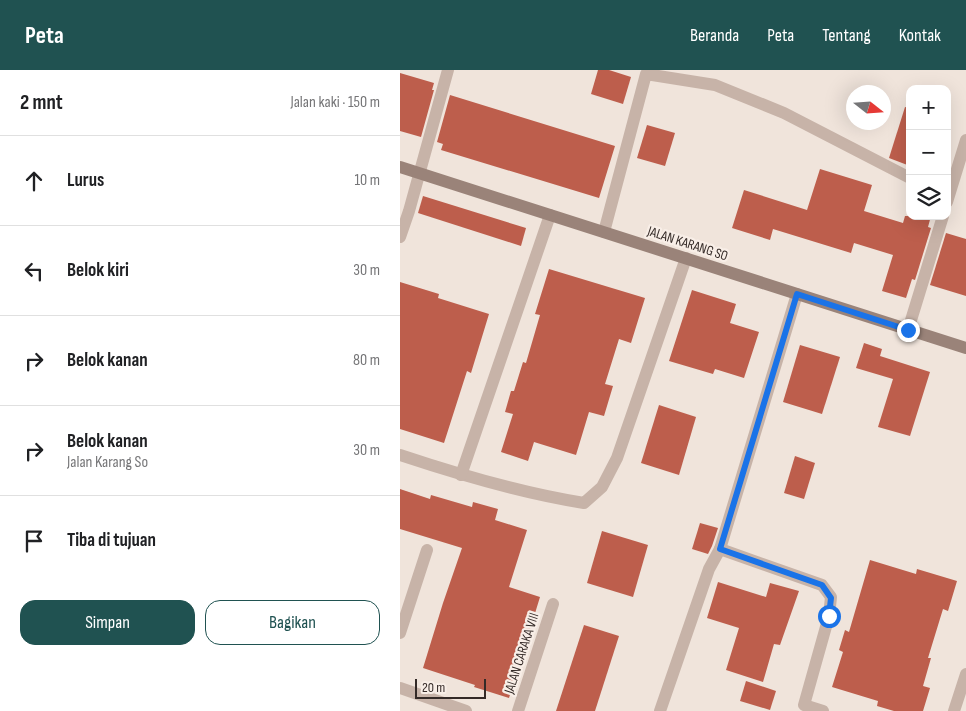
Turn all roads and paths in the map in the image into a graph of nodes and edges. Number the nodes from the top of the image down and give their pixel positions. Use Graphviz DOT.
graph roads {
  1 [pos="448,70"];
  2 [pos="646,72"];
  3 [pos="966,140"];
  4 [pos="400,167"];
  5 [pos="420,173"];
  6 [pos="906,176"];
  7 [pos="951,189"];
  8 [pos="550,215"];
  9 [pos="942,220"];
  10 [pos="604,232"];
  11 [pos="400,237"];
  12 [pos="686,258"];
  13 [pos="797,294"];
  14 [pos="908,330"];
  15 [pos="966,348"];
  16 [pos="400,456"];
  17 [pos="461,475"];
  18 [pos="720,549"];
  19 [pos="427,550"];
  20 [pos="553,604"];
  21 [pos="400,633"];
  22 [pos="966,674"];
  23 [pos="400,688"];
  24 [pos="803,708"];
  25 [pos="466,711"];
  26 [pos="518,711"];
  27 [pos="660,711"];
  28 [pos="823,711"];
  29 [pos="954,711"];
  1 -- 5 [label="street"];
  2 -- 6 [label="street"];
  2 -- 10 [label="street"];
  3 -- 7 [label="street"];
  4 -- 5 [label="street, JALAN KARANG SO"];
  5 -- 8 [label="street, JALAN KARANG SO"];
  5 -- 11 [label="street"];
  8 -- 10 [label="street, JALAN KARANG SO"];
  8 -- 17 [label="street"];
  9 -- 14 [label="street"];
  10 -- 12 [label="street, JALAN KARANG SO"];
  12 -- 13 [label="street, JALAN KARANG SO"];
  12 -- 17 [label="street"];
  13 -- 14 [label="street, JALAN KARANG SO"];
  13 -- 18 [label="street"];
  14 -- 15 [label="street, JALAN KARANG SO"];
  16 -- 17 [label="street"];
  18 -- 24 [label="street"];
  18 -- 27 [label="street"];
  19 -- 21 [label="street"];
  20 -- 26 [label="street, JALAN CARAKA VIII"];
  22 -- 29 [label="street"];
  23 -- 25 [label="street"];
  24 -- 28 [label="street"];
}
